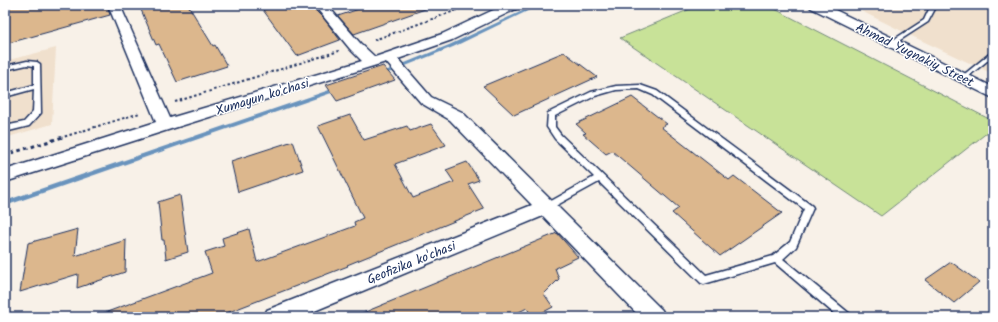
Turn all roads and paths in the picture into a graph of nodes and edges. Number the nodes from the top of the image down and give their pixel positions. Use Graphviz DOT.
graph roads {
  1 [pos="114,5"];
  2 [pos="320,5"];
  3 [pos="471,5"];
  4 [pos="514,5"];
  5 [pos="815,5"];
  6 [pos="934,5"];
  7 [pos="892,43"];
  8 [pos="355,46"];
  9 [pos="993,53"];
  10 [pos="381,60"];
  11 [pos="5,68"];
  12 [pos="963,78"];
  13 [pos="38,86"];
  14 [pos="993,93"];
  15 [pos="5,95"];
  16 [pos="158,107"];
  17 [pos="165,125"];
  18 [pos="5,129"];
  19 [pos="5,155"];
  20 [pos="5,176"];
  21 [pos="600,178"];
  22 [pos="547,207"];
  23 [pos="776,259"];
  24 [pos="275,317"];
  25 [pos="654,317"];
  26 [pos="846,317"];
  1 -- 16 [label="street"];
  2 -- 8 [label="street"];
  3 -- 8 [label="path"];
  4 -- 10 [label="street, Xumayun ko'chasi"];
  5 -- 7 [label="street, Ahmad Yugnakiy Street"];
  6 -- 7 [label="lane"];
  7 -- 12 [label="street, Ahmad Yugnakiy Street"];
  8 -- 10 [label="street"];
  8 -- 16 [label="path"];
  9 -- 12 [label="lane"];
  10 -- 17 [label="street, Xumayun ko'chasi"];
  10 -- 22 [label="street"];
  11 -- 13 [label="lane"];
  12 -- 14 [label="street, Ahmad Yugnakiy Street"];
  13 -- 15 [label="lane"];
  13 -- 18 [label="lane"];
  16 -- 17 [label="street"];
  16 -- 19 [label="path"];
  17 -- 20 [label="street, Xumayun ko'chasi"];
  21 -- 22 [label="lane"];
  21 -- 23 [label="lane"];
  21 -- 23 [label="lane"];
  22 -- 24 [label="street, Geofizika ko'chasi"];
  22 -- 25 [label="street"];
  23 -- 26 [label="lane"];
}
